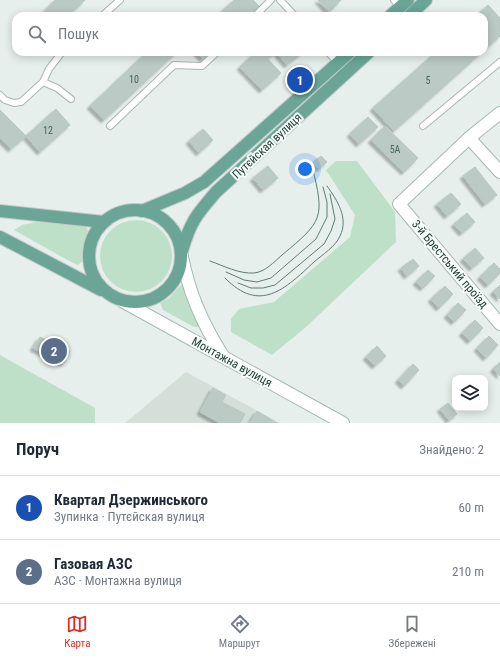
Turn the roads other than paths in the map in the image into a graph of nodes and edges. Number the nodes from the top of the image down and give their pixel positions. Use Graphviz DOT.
graph roads {
  1 [pos="120,0"];
  2 [pos="272,0"];
  3 [pos="280,0"];
  4 [pos="426,0"];
  5 [pos="400,2"];
  6 [pos="106,12"];
  7 [pos="259,12"];
  8 [pos="291,12"];
  9 [pos="393,12"];
  10 [pos="413,12"];
  11 [pos="59,56"];
  12 [pos="213,56"];
  13 [pos="332,56"];
  14 [pos="346,56"];
  15 [pos="366,56"];
  16 [pos="500,62"];
  17 [pos="338,63"];
  18 [pos="347,73"];
  19 [pos="43,82"];
  20 [pos="0,95"];
  21 [pos="71,99"];
  22 [pos="500,113"];
  23 [pos="110,126"];
  24 [pos="423,126"];
  25 [pos="469,138"];
  26 [pos="500,172"];
  27 [pos="142,211"];
  28 [pos="1,212"];
  29 [pos="104,222"];
  30 [pos="0,237"];
  31 [pos="181,252"];
  32 [pos="107,294"];
  33 [pos="122,301"];
  34 [pos="500,324"];
  35 [pos="225,358"];
  36 [pos="343,423"];
  1 -- 6 [label="lane"];
  2 -- 7 [label="lane"];
  3 -- 8 [label="lane"];
  4 -- 10 [label="main road"];
  5 -- 9 [label="main road"];
  11 -- 19 [label="lane"];
  12 -- 23 [label="lane"];
  13 -- 17 [label="lane"];
  14 -- 17 [label="main road, Путєйская вулиця"];
  15 -- 18 [label="main road, Путєйская вулиця"];
  16 -- 24 [label="lane"];
  17 -- 18 [label="lane"];
  17 -- 27 [label="main road, Путєйская вулиця"];
  18 -- 31 [label="main road, Путєйская вулиця"];
  19 -- 20 [label="lane"];
  19 -- 21 [label="lane"];
  22 -- 25 [label="street"];
  25 -- 26 [label="street"];
  25 -- 34 [label="street, 3-й Брестський проїзд"];
  27 -- 29 [label="main road"];
  27 -- 31 [label="main road"];
  28 -- 29 [label="main road"];
  29 -- 32 [label="main road"];
  30 -- 32 [label="main road"];
  31 -- 33 [label="main road"];
  31 -- 35 [label="street"];
  32 -- 33 [label="main road"];
  33 -- 35 [label="street, Монтажна вулиця"];
  35 -- 36 [label="street, Монтажна вулиця"];
}
